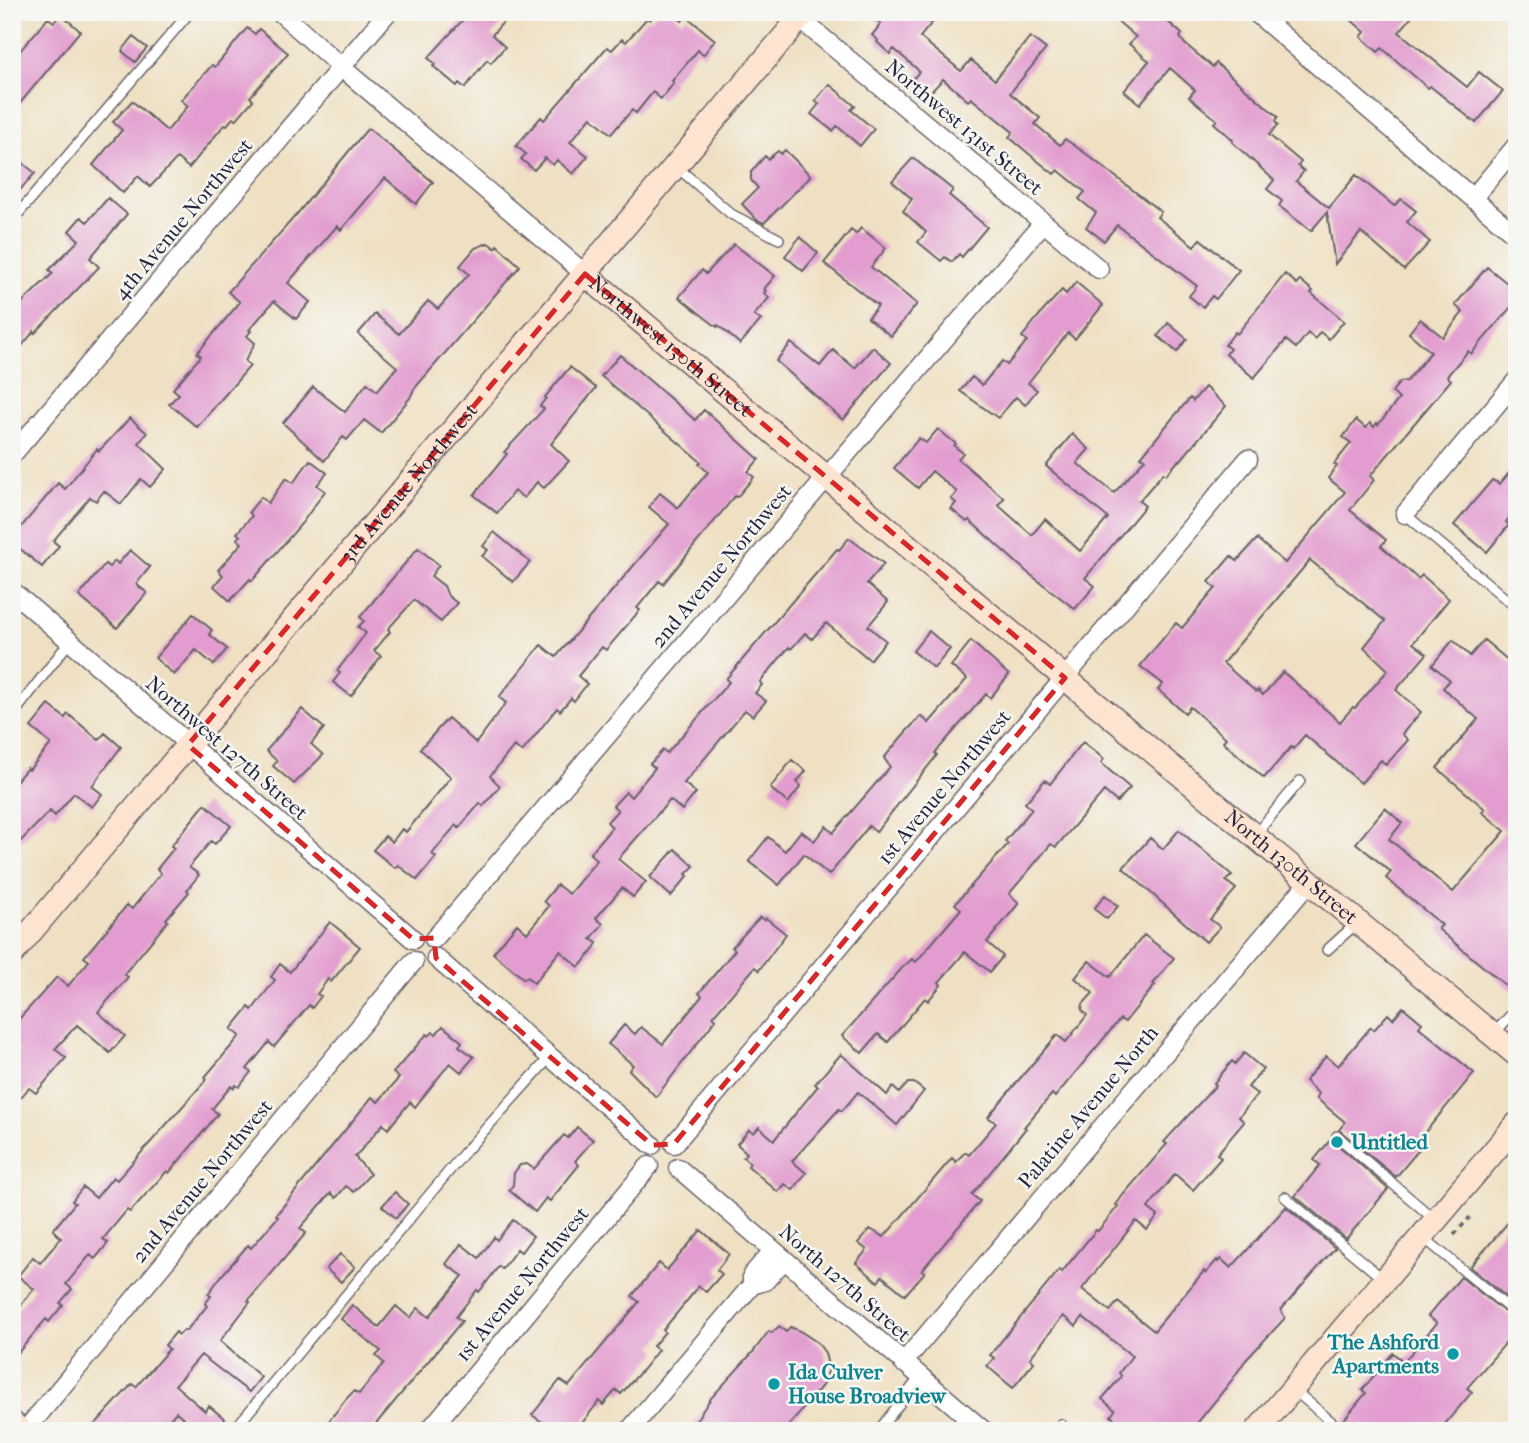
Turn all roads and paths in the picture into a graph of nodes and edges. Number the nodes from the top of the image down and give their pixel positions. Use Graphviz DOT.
graph roads {
  1 [pos="190,12"];
  2 [pos="280,12"];
  3 [pos="388,12"];
  4 [pos="1255,12"];
  5 [pos="803,15"];
  6 [pos="341,67"];
  7 [pos="1517,145"];
  8 [pos="676,166"];
  9 [pos="1473,198"];
  10 [pos="12,221"];
  11 [pos="1043,223"];
  12 [pos="1517,236"];
  13 [pos="779,239"];
  14 [pos="1099,269"];
  15 [pos="585,274"];
  16 [pos="1517,380"];
  17 [pos="12,455"];
  18 [pos="1248,459"];
  19 [pos="827,476"];
  20 [pos="1405,514"];
  21 [pos="12,591"];
  22 [pos="1513,604"];
  23 [pos="70,641"];
  24 [pos="1065,678"];
  25 [pos="12,716"];
  26 [pos="188,745"];
  27 [pos="1300,781"];
  28 [pos="1255,835"];
  29 [pos="1310,881"];
  30 [pos="1358,922"];
  31 [pos="413,939"];
  32 [pos="434,939"];
  33 [pos="1327,950"];
  34 [pos="12,954"];
  35 [pos="436,958"];
  36 [pos="414,961"];
  37 [pos="1517,1008"];
  38 [pos="1493,1035"];
  39 [pos="1517,1055"];
  40 [pos="550,1056"];
  41 [pos="1517,1124"];
  42 [pos="1337,1136"];
  43 [pos="674,1144"];
  44 [pos="652,1145"];
  45 [pos="649,1166"];
  46 [pos="677,1168"];
  47 [pos="1285,1197"];
  48 [pos="1471,1217"];
  49 [pos="1429,1228"];
  50 [pos="1454,1235"];
  51 [pos="779,1255"];
  52 [pos="1384,1280"];
  53 [pos="1517,1315"];
  54 [pos="903,1363"];
  55 [pos="920,1377"];
  56 [pos="1292,1389"];
  57 [pos="965,1415"];
  58 [pos="12,1423"];
  59 [pos="1340,1429"];
  60 [pos="879,1430"];
  61 [pos="23,1431"];
  62 [pos="233,1431"];
  63 [pos="429,1431"];
  64 [pos="629,1431"];
  65 [pos="953,1431"];
  66 [pos="984,1431"];
  67 [pos="1257,1431"];
  1 -- 10 [label="lane"];
  2 -- 6 [label="street, Northwest 130th Street"];
  3 -- 6 [label="street, 4th Avenue Northwest"];
  4 -- 9 [label="street"];
  5 -- 8 [label="street, 3rd Avenue Northwest"];
  5 -- 11 [label="street, Northwest 131st Street"];
  6 -- 15 [label="street, Northwest 130th Street"];
  6 -- 17 [label="street, 4th Avenue Northwest"];
  7 -- 9 [label="street"];
  8 -- 13 [label="lane"];
  8 -- 15 [label="street, 3rd Avenue Northwest"];
  9 -- 12 [label="street"];
  11 -- 14 [label="street, Northwest 131st Street"];
  11 -- 19 [label="street, 2nd Avenue Northwest"];
  15 -- 19 [label="street, Northwest 130th Street"];
  15 -- 26 [label="street, 3rd Avenue Northwest"];
  16 -- 20 [label="street"];
  18 -- 24 [label="street, 1st Avenue Northwest"];
  19 -- 24 [label="street, Northwest 130th Street"];
  19 -- 32 [label="street, 2nd Avenue Northwest"];
  20 -- 22 [label="lane"];
  21 -- 23 [label="street, Northwest 127th Street"];
  23 -- 25 [label="lane"];
  23 -- 26 [label="street, Northwest 127th Street"];
  24 -- 28 [label="street, North 130th Street"];
  24 -- 43 [label="street, 1st Avenue Northwest"];
  26 -- 31 [label="street, Northwest 127th Street"];
  26 -- 34 [label="street, 3rd Avenue Northwest"];
  27 -- 28 [label="lane"];
  28 -- 29 [label="street, North 130th Street"];
  29 -- 30 [label="street, North 130th Street"];
  29 -- 54 [label="street, Palatine Avenue North"];
  30 -- 33 [label="lane"];
  30 -- 38 [label="street, North 130th Street"];
  31 -- 32 [label="street"];
  31 -- 36 [label="street"];
  32 -- 35 [label="street"];
  35 -- 36 [label="street"];
  35 -- 40 [label="street"];
  36 -- 61 [label="street, 2nd Avenue Northwest"];
  37 -- 38 [label="lane"];
  38 -- 39 [label="street, North 130th Street"];
  40 -- 44 [label="street"];
  40 -- 62 [label="lane"];
  41 -- 49 [label="street"];
  42 -- 49 [label="lane"];
  43 -- 44 [label="street"];
  43 -- 46 [label="street"];
  44 -- 45 [label="street"];
  45 -- 46 [label="street"];
  45 -- 63 [label="street, 1st Avenue Northwest"];
  46 -- 51 [label="street, North 127th Street"];
  47 -- 52 [label="lane"];
  48 -- 50 [label="path"];
  49 -- 52 [label="street"];
  49 -- 53 [label="lane"];
  51 -- 54 [label="street, North 127th Street"];
  51 -- 64 [label="street"];
  52 -- 56 [label="street"];
  54 -- 55 [label="street, North 127th Street"];
  55 -- 57 [label="street, North 127th Street"];
  55 -- 60 [label="lane"];
  56 -- 59 [label="lane"];
  56 -- 67 [label="street"];
  57 -- 65 [label="lane"];
  57 -- 66 [label="street, North 127th Street"];
  58 -- 61 [label="street"];
}
